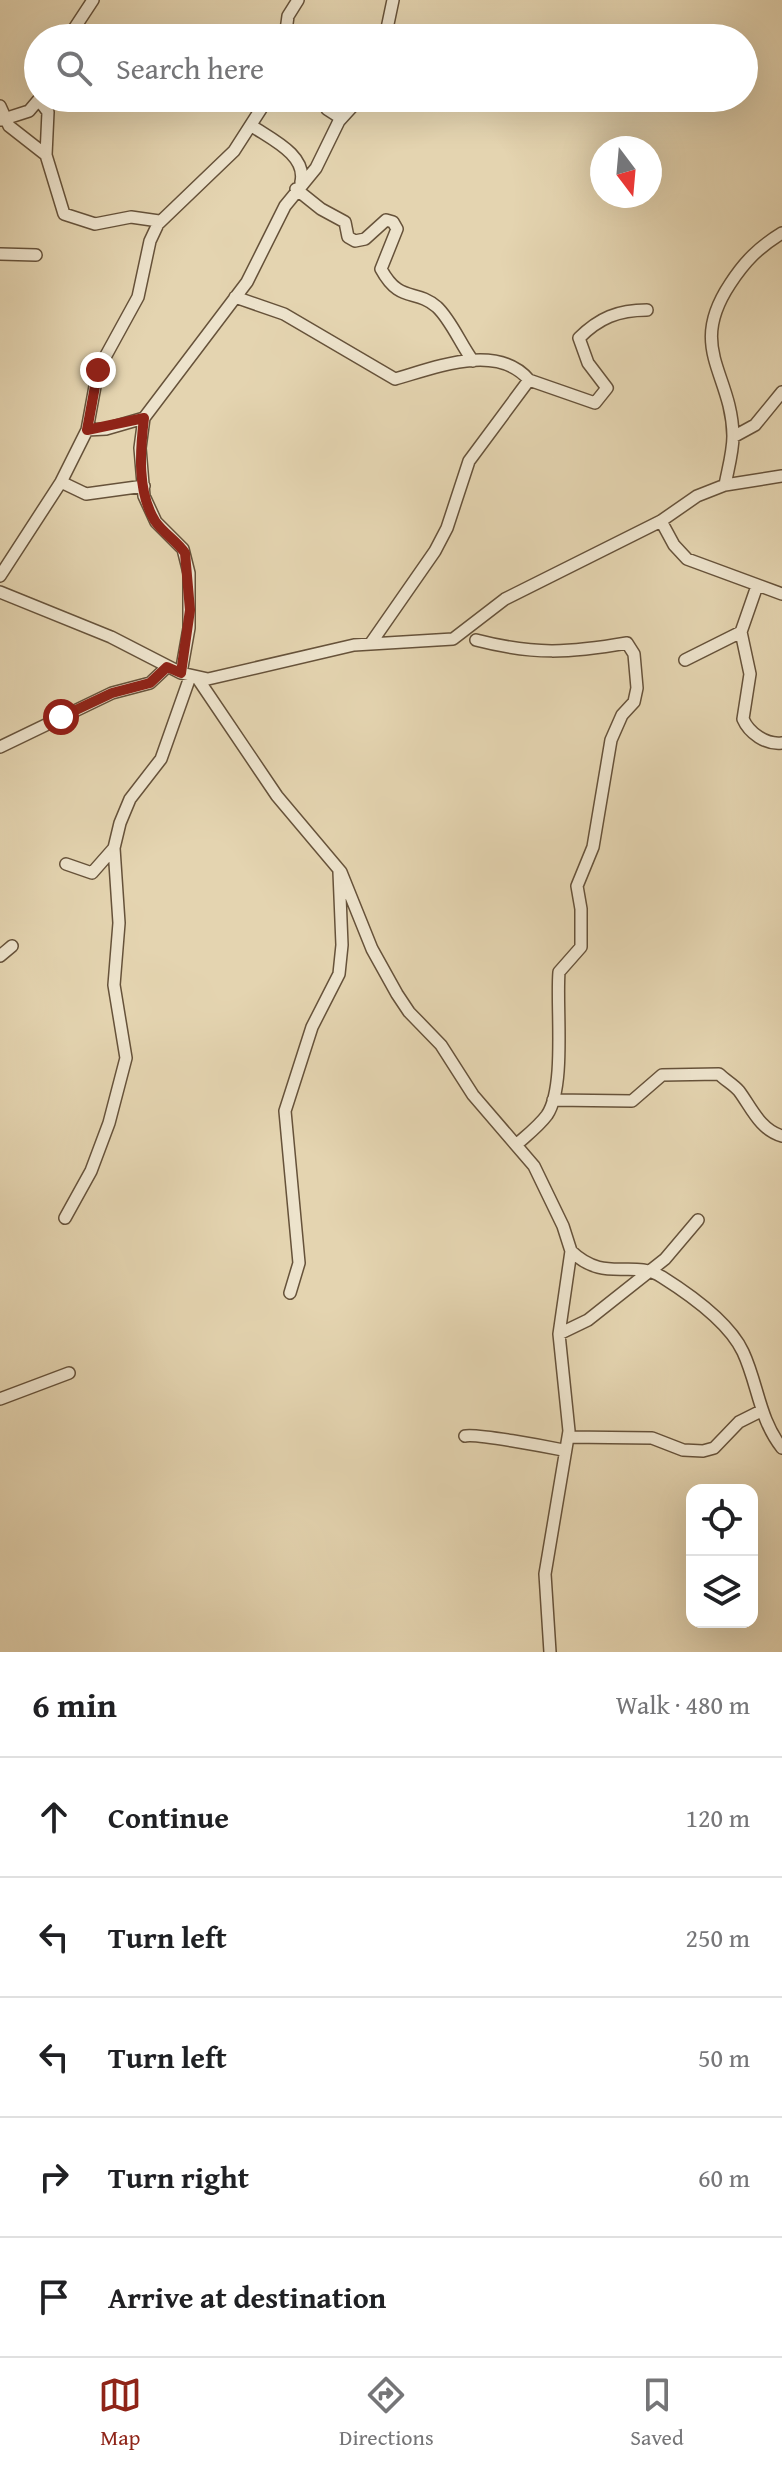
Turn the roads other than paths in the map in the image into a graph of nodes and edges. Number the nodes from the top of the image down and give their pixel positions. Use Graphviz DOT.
graph roads {
  1 [pos="93,0"];
  2 [pos="298,0"];
  3 [pos="393,0"];
  4 [pos="77,24"];
  5 [pos="287,24"];
  6 [pos="388,24"];
  7 [pos="0,106"];
  8 [pos="26,112"];
  9 [pos="48,112"];
  10 [pos="260,112"];
  11 [pos="332,112"];
  12 [pos="347,112"];
  13 [pos="341,118"];
  14 [pos="2,120"];
  15 [pos="252,126"];
  16 [pos="46,155"];
  17 [pos="299,186"];
  18 [pos="159,221"];
  19 [pos="782,233"];
  20 [pos="0,254"];
  21 [pos="36,255"];
  22 [pos="235,297"];
  23 [pos="647,310"];
  24 [pos="473,361"];
  25 [pos="529,380"];
  26 [pos="782,392"];
  27 [pos="144,418"];
  28 [pos="87,430"];
  29 [pos="733,437"];
  30 [pos="782,476"];
  31 [pos="61,482"];
  32 [pos="725,485"];
  33 [pos="144,486"];
  34 [pos="661,521"];
  35 [pos="0,576"];
  36 [pos="757,586"];
  37 [pos="0,592"];
  38 [pos="782,594"];
  39 [pos="741,632"];
  40 [pos="476,640"];
  41 [pos="371,643"];
  42 [pos="685,660"];
  43 [pos="167,667"];
  44 [pos="190,677"];
  45 [pos="782,743"];
  46 [pos="0,747"];
  47 [pos="114,848"];
  48 [pos="66,864"];
  49 [pos="337,868"];
  50 [pos="12,946"];
  51 [pos="0,956"];
  52 [pos="553,1100"];
  53 [pos="782,1136"];
  54 [pos="516,1145"];
  55 [pos="65,1218"];
  56 [pos="698,1220"];
  57 [pos="571,1251"];
  58 [pos="649,1271"];
  59 [pos="290,1293"];
  60 [pos="559,1334"];
  61 [pos="69,1373"];
  62 [pos="0,1399"];
  63 [pos="761,1411"];
  64 [pos="465,1436"];
  65 [pos="568,1437"];
  66 [pos="782,1448"];
  67 [pos="563,1450"];
  68 [pos="550,1652"];
  1 -- 4 [label="street"];
  2 -- 5 [label="street"];
  3 -- 6 [label="street"];
  7 -- 14 [label="street"];
  8 -- 14 [label="street"];
  9 -- 16 [label="street"];
  10 -- 15 [label="street"];
  11 -- 13 [label="street"];
  12 -- 13 [label="street"];
  13 -- 17 [label="street"];
  14 -- 16 [label="street"];
  15 -- 17 [label="street"];
  15 -- 18 [label="street"];
  16 -- 18 [label="street"];
  17 -- 22 [label="street"];
  17 -- 24 [label="street"];
  18 -- 28 [label="street"];
  19 -- 29 [label="street"];
  20 -- 21 [label="street"];
  22 -- 24 [label="street"];
  22 -- 27 [label="street"];
  23 -- 25 [label="street"];
  24 -- 25 [label="street"];
  25 -- 41 [label="street"];
  26 -- 29 [label="street"];
  27 -- 28 [label="street"];
  27 -- 33 [label="street"];
  28 -- 31 [label="street"];
  29 -- 32 [label="street"];
  30 -- 32 [label="street"];
  31 -- 33 [label="street"];
  31 -- 35 [label="street"];
  32 -- 34 [label="street"];
  33 -- 44 [label="street"];
  34 -- 36 [label="street"];
  34 -- 41 [label="street"];
  36 -- 38 [label="street"];
  36 -- 39 [label="street"];
  37 -- 43 [label="street"];
  39 -- 42 [label="street"];
  39 -- 45 [label="street"];
  40 -- 52 [label="street"];
  41 -- 44 [label="street"];
  43 -- 44 [label="street"];
  43 -- 46 [label="street"];
  44 -- 47 [label="street"];
  44 -- 49 [label="street"];
  47 -- 48 [label="street"];
  47 -- 55 [label="street"];
  49 -- 54 [label="street"];
  49 -- 59 [label="street"];
  50 -- 51 [label="street"];
  52 -- 53 [label="street"];
  52 -- 54 [label="street"];
  54 -- 57 [label="street"];
  56 -- 58 [label="street"];
  57 -- 58 [label="street"];
  57 -- 60 [label="street"];
  58 -- 60 [label="street"];
  58 -- 63 [label="street"];
  60 -- 65 [label="street"];
  61 -- 62 [label="street"];
  63 -- 65 [label="street"];
  63 -- 66 [label="street"];
  64 -- 67 [label="street"];
  65 -- 67 [label="street"];
  67 -- 68 [label="street"];
}
